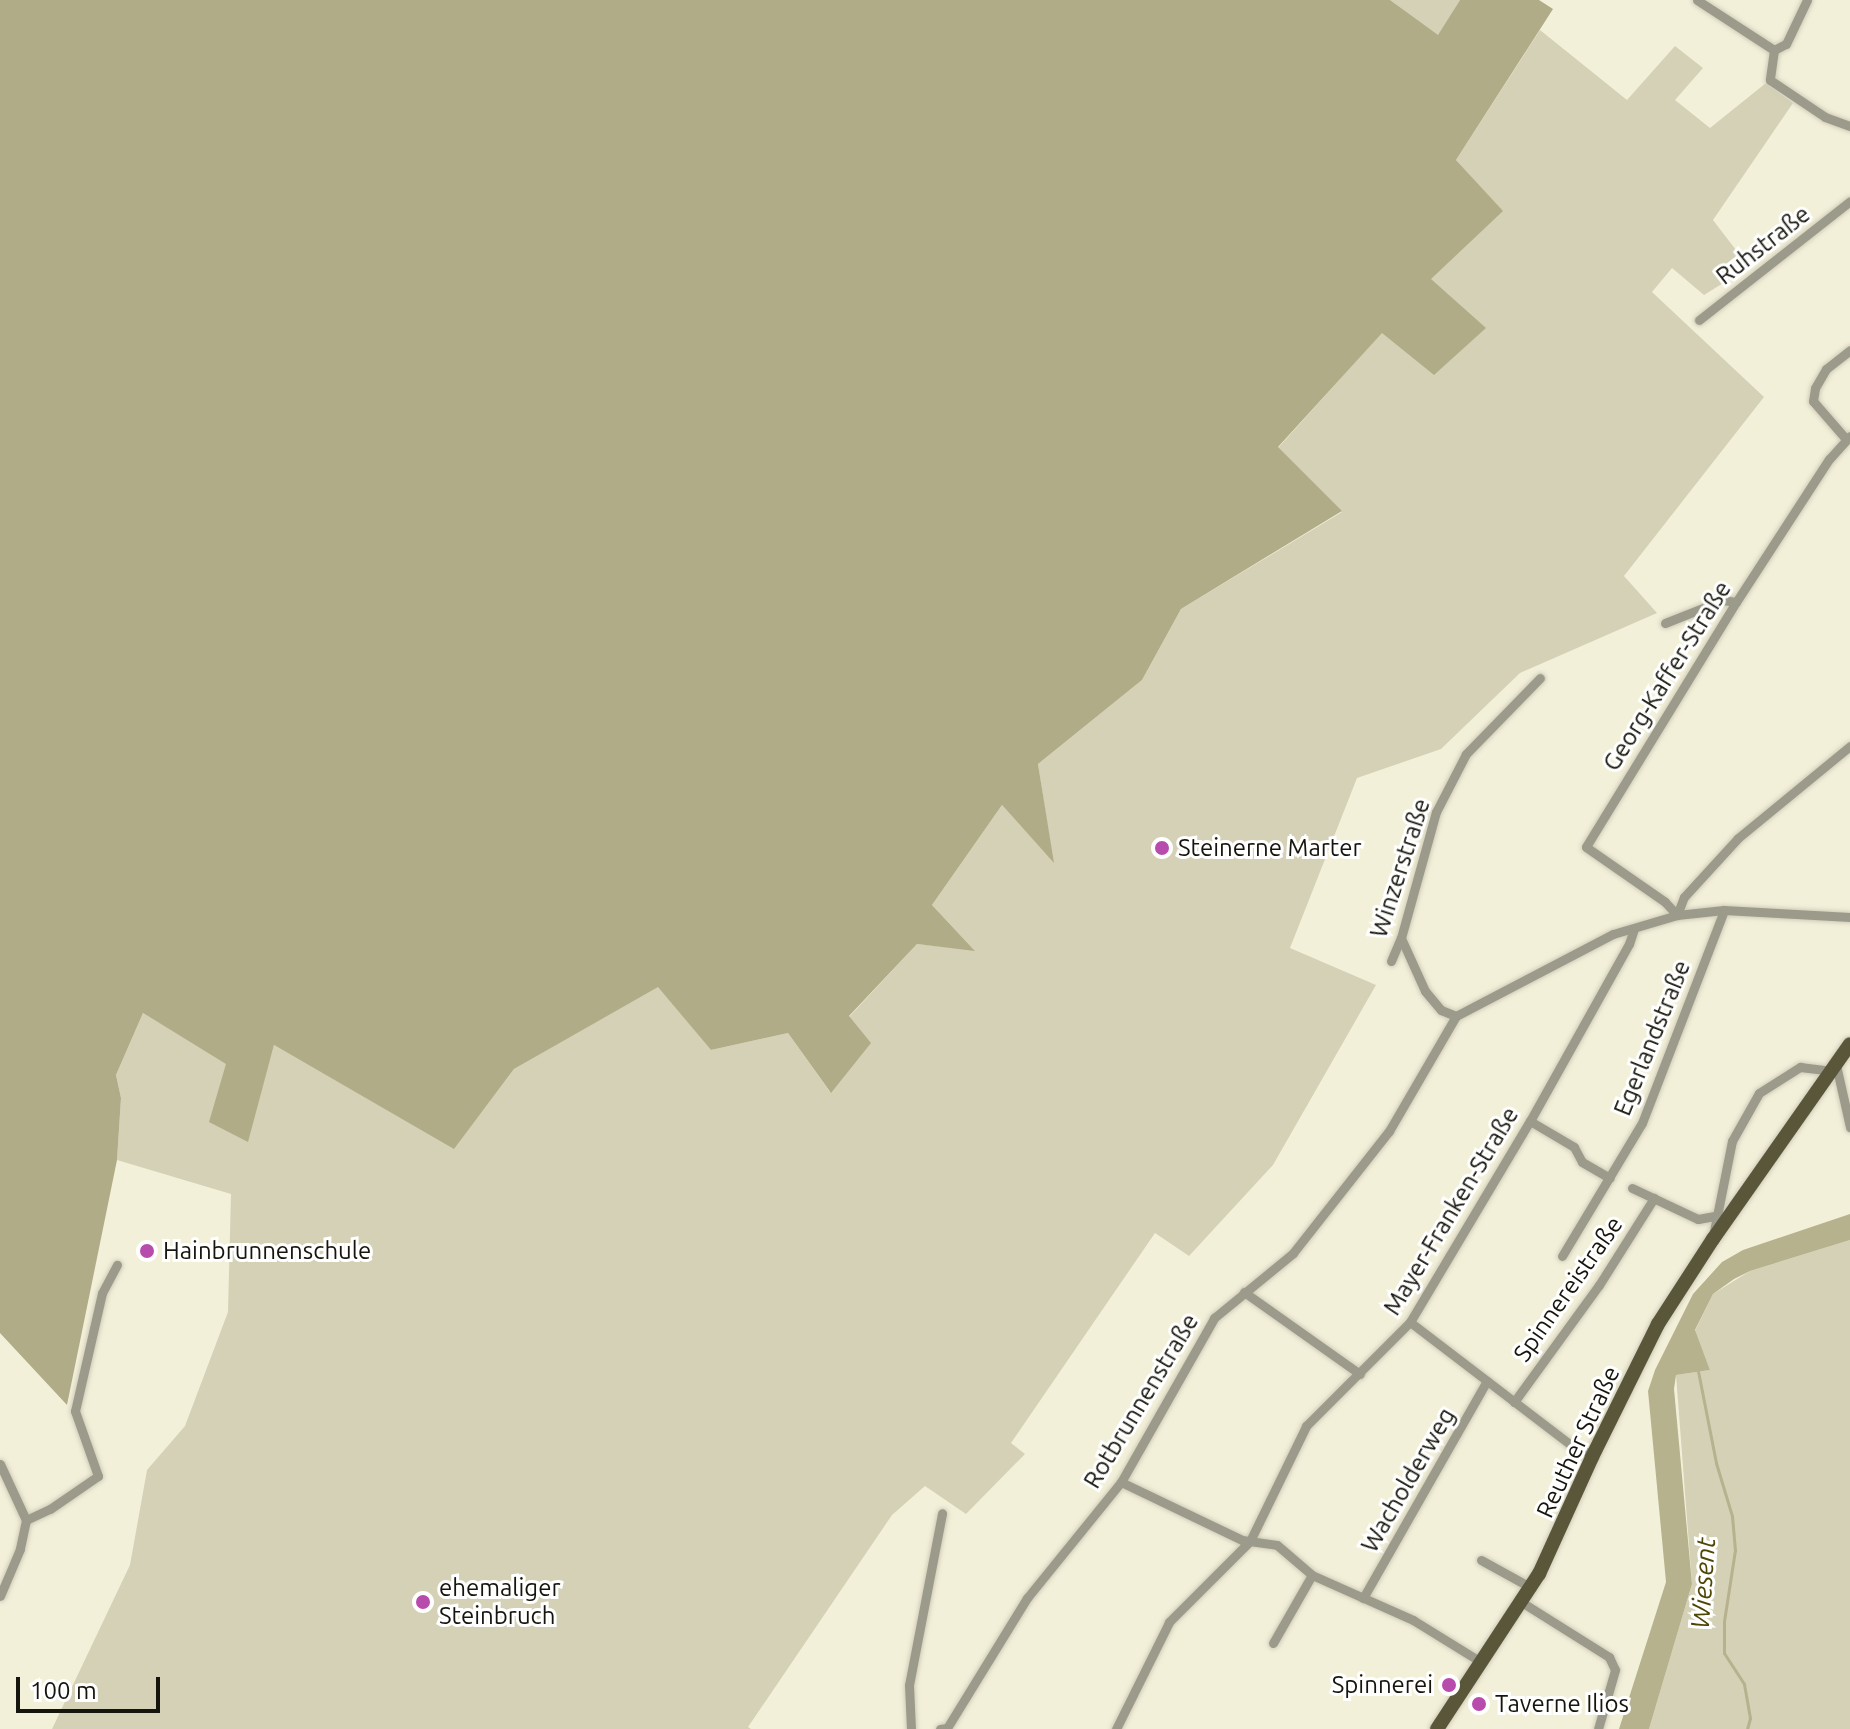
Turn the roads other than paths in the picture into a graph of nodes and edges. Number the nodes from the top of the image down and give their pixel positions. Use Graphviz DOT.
graph roads {
  1 [pos="1697,0"];
  2 [pos="1807,0"];
  3 [pos="1774,50"];
  4 [pos="1850,126"];
  5 [pos="1850,201"];
  6 [pos="1699,320"];
  7 [pos="1850,350"];
  8 [pos="1848,437"];
  9 [pos="1736,602"];
  10 [pos="1665,623"];
  11 [pos="1540,678"];
  12 [pos="1850,746"];
  13 [pos="1724,910"];
  14 [pos="1677,915"];
  15 [pos="1850,917"];
  16 [pos="1634,929"];
  17 [pos="1401,938"];
  18 [pos="1391,961"];
  19 [pos="1456,1016"];
  20 [pos="1850,1044"];
  21 [pos="1834,1068"];
  22 [pos="1530,1121"];
  23 [pos="1850,1127"];
  24 [pos="1610,1178"];
  25 [pos="1632,1188"];
  26 [pos="1654,1198"];
  27 [pos="1715,1216"];
  28 [pos="1713,1239"];
  29 [pos="1562,1256"];
  30 [pos="117,1265"];
  31 [pos="1244,1292"];
  32 [pos="1410,1322"];
  33 [pos="1360,1374"];
  34 [pos="1487,1381"];
  35 [pos="1514,1402"];
  36 [pos="1593,1455"];
  37 [pos="0,1464"];
  38 [pos="1121,1482"];
  39 [pos="942,1513"];
  40 [pos="26,1520"];
  41 [pos="1250,1541"];
  42 [pos="1481,1560"];
  43 [pos="1312,1575"];
  44 [pos="1532,1588"];
  45 [pos="0,1596"];
  46 [pos="1363,1598"];
  47 [pos="1523,1603"];
  48 [pos="1273,1643"];
  49 [pos="1481,1662"];
  50 [pos="911,1729"];
  51 [pos="940,1729"];
  52 [pos="1116,1729"];
  53 [pos="1437,1729"];
  54 [pos="1598,1729"];
  1 -- 3 [label="street"];
  2 -- 3 [label="street"];
  3 -- 4 [label="street"];
  5 -- 6 [label="street, Ruhstraße"];
  7 -- 8 [label="street"];
  8 -- 9 [label="street, Georg-Kaffer-Straße"];
  9 -- 10 [label="street"];
  9 -- 14 [label="street, Georg-Kaffer-Straße"];
  11 -- 17 [label="street, Winzerstraße"];
  12 -- 14 [label="street"];
  13 -- 14 [label="street"];
  13 -- 15 [label="street"];
  13 -- 24 [label="street, Egerlandstraße"];
  14 -- 16 [label="street"];
  16 -- 19 [label="street"];
  16 -- 22 [label="street, Mayer-Franken-Straße"];
  17 -- 18 [label="street, Winzerstraße"];
  17 -- 19 [label="street"];
  19 -- 31 [label="street, Rotbrunnenstraße"];
  20 -- 21 [label="main road, Reuther Straße"];
  21 -- 23 [label="street"];
  21 -- 27 [label="street, Reuther Straße"];
  21 -- 28 [label="main road, Reuther Straße"];
  22 -- 24 [label="street"];
  22 -- 32 [label="street, Mayer-Franken-Straße"];
  24 -- 29 [label="street, Egerlandstraße"];
  25 -- 26 [label="street, Spinnereistraße"];
  26 -- 27 [label="street, Spinnereistraße"];
  26 -- 35 [label="street, Spinnereistraße"];
  27 -- 28 [label="street, Reuther Straße"];
  28 -- 36 [label="main road, Reuther Straße"];
  30 -- 40 [label="street"];
  31 -- 33 [label="street"];
  31 -- 38 [label="street, Rotbrunnenstraße"];
  32 -- 33 [label="street, Mayer-Franken-Straße"];
  32 -- 34 [label="street"];
  33 -- 41 [label="street, Mayer-Franken-Straße"];
  34 -- 35 [label="street"];
  34 -- 46 [label="street, Wacholderweg"];
  35 -- 36 [label="street"];
  36 -- 44 [label="main road, Reuther Straße"];
  37 -- 40 [label="street"];
  38 -- 41 [label="street"];
  38 -- 51 [label="street, Rotbrunnenstraße"];
  39 -- 50 [label="street"];
  40 -- 45 [label="street"];
  41 -- 43 [label="street"];
  41 -- 52 [label="street, Mayer-Franken-Straße"];
  42 -- 44 [label="street"];
  43 -- 46 [label="street"];
  43 -- 48 [label="street"];
  44 -- 47 [label="main road, Reuther Straße"];
  46 -- 49 [label="street"];
  47 -- 49 [label="main road, Reuther Straße"];
  47 -- 54 [label="street"];
  49 -- 53 [label="main road, Reuther Straße"];
}
